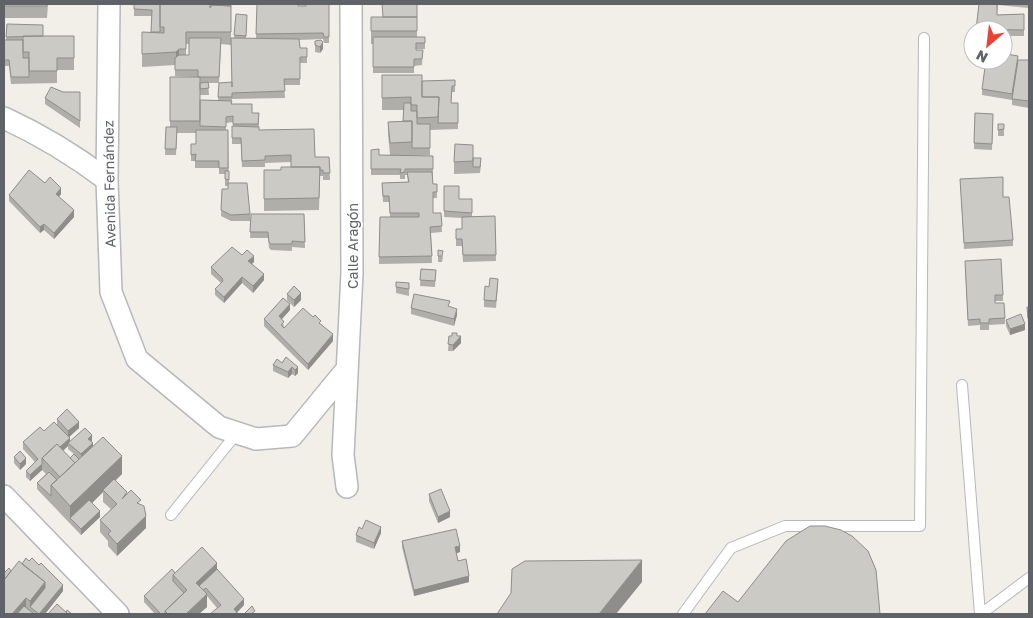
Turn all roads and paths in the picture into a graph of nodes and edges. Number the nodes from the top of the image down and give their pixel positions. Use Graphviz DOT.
graph roads {
  1 [pos="109,4"];
  2 [pos="351,4"];
  3 [pos="924,38"];
  4 [pos="4,118"];
  5 [pos="107,180"];
  6 [pos="348,368"];
  7 [pos="962,385"];
  8 [pos="237,433"];
  9 [pos="347,487"];
  10 [pos="4,496"];
  11 [pos="171,515"];
  12 [pos="1029,578"];
  13 [pos="118,614"];
  14 [pos="683,614"];
  15 [pos="980,614"];
  1 -- 5 [label="street, Avenida Fernández"];
  2 -- 6 [label="street, Calle Aragón"];
  3 -- 14 [label="lane"];
  4 -- 5 [label="street"];
  5 -- 8 [label="street, Avenida Fernández"];
  6 -- 8 [label="street"];
  6 -- 9 [label="street, Calle Aragón"];
  7 -- 15 [label="lane"];
  8 -- 11 [label="lane"];
  10 -- 13 [label="street"];
  12 -- 15 [label="lane"];
}
